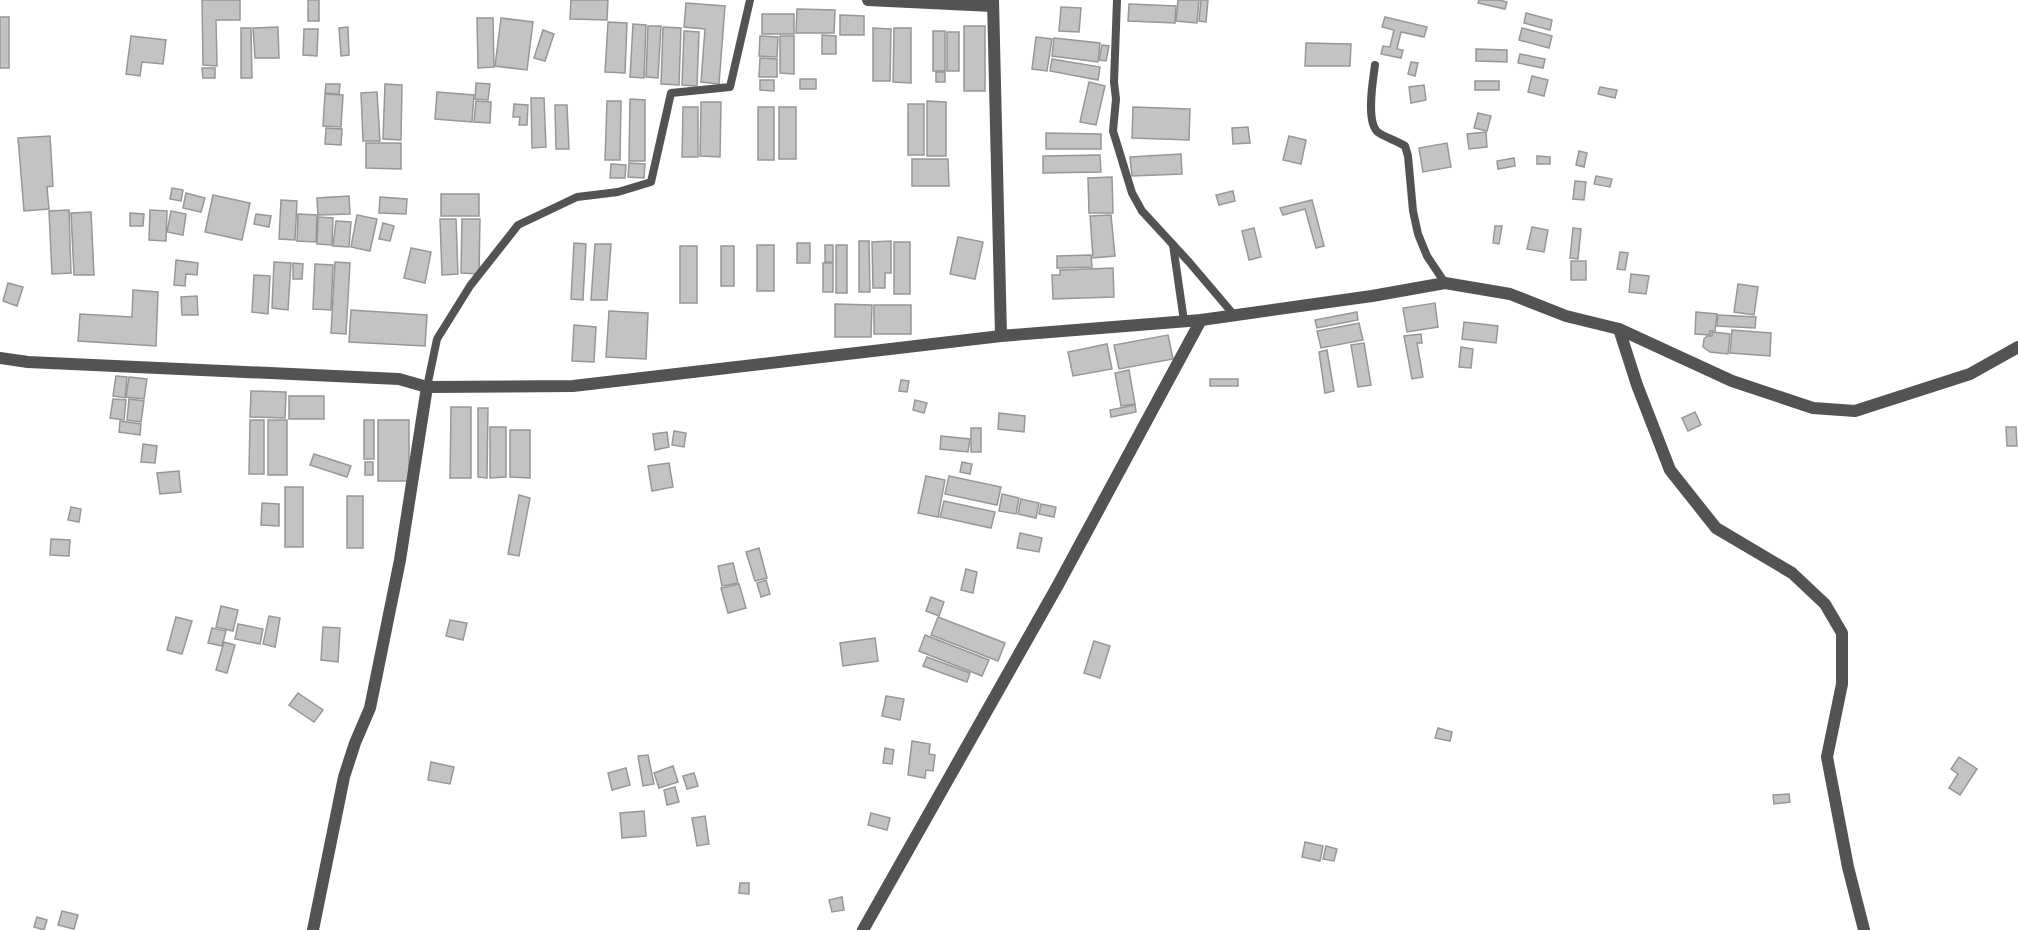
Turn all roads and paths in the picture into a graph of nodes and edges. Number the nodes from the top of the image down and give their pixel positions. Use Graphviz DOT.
graph roads {
  1 [pos="750,0"];
  2 [pos="868,0"];
  3 [pos="1118,0"];
  4 [pos="992,3"];
  5 [pos="1375,65"];
  6 [pos="1172,244"];
  7 [pos="1445,283"];
  8 [pos="1233,315"];
  9 [pos="1201,320"];
  10 [pos="1184,321"];
  11 [pos="1619,329"];
  12 [pos="1002,336"];
  13 [pos="2018,347"];
  14 [pos="0,358"];
  15 [pos="427,387"];
  16 [pos="313,930"];
  17 [pos="863,930"];
  18 [pos="1864,930"];
  1 -- 15 [label="lane"];
  2 -- 4 [label="street"];
  3 -- 6 [label="lane"];
  4 -- 12 [label="street"];
  5 -- 7 [label="lane"];
  6 -- 8 [label="lane"];
  6 -- 10 [label="lane"];
  7 -- 8 [label="street"];
  7 -- 11 [label="street"];
  8 -- 9 [label="street"];
  9 -- 10 [label="street"];
  9 -- 17 [label="street"];
  10 -- 12 [label="street"];
  11 -- 13 [label="street"];
  11 -- 18 [label="street"];
  12 -- 15 [label="street"];
  14 -- 15 [label="street"];
  15 -- 16 [label="street"];
}
